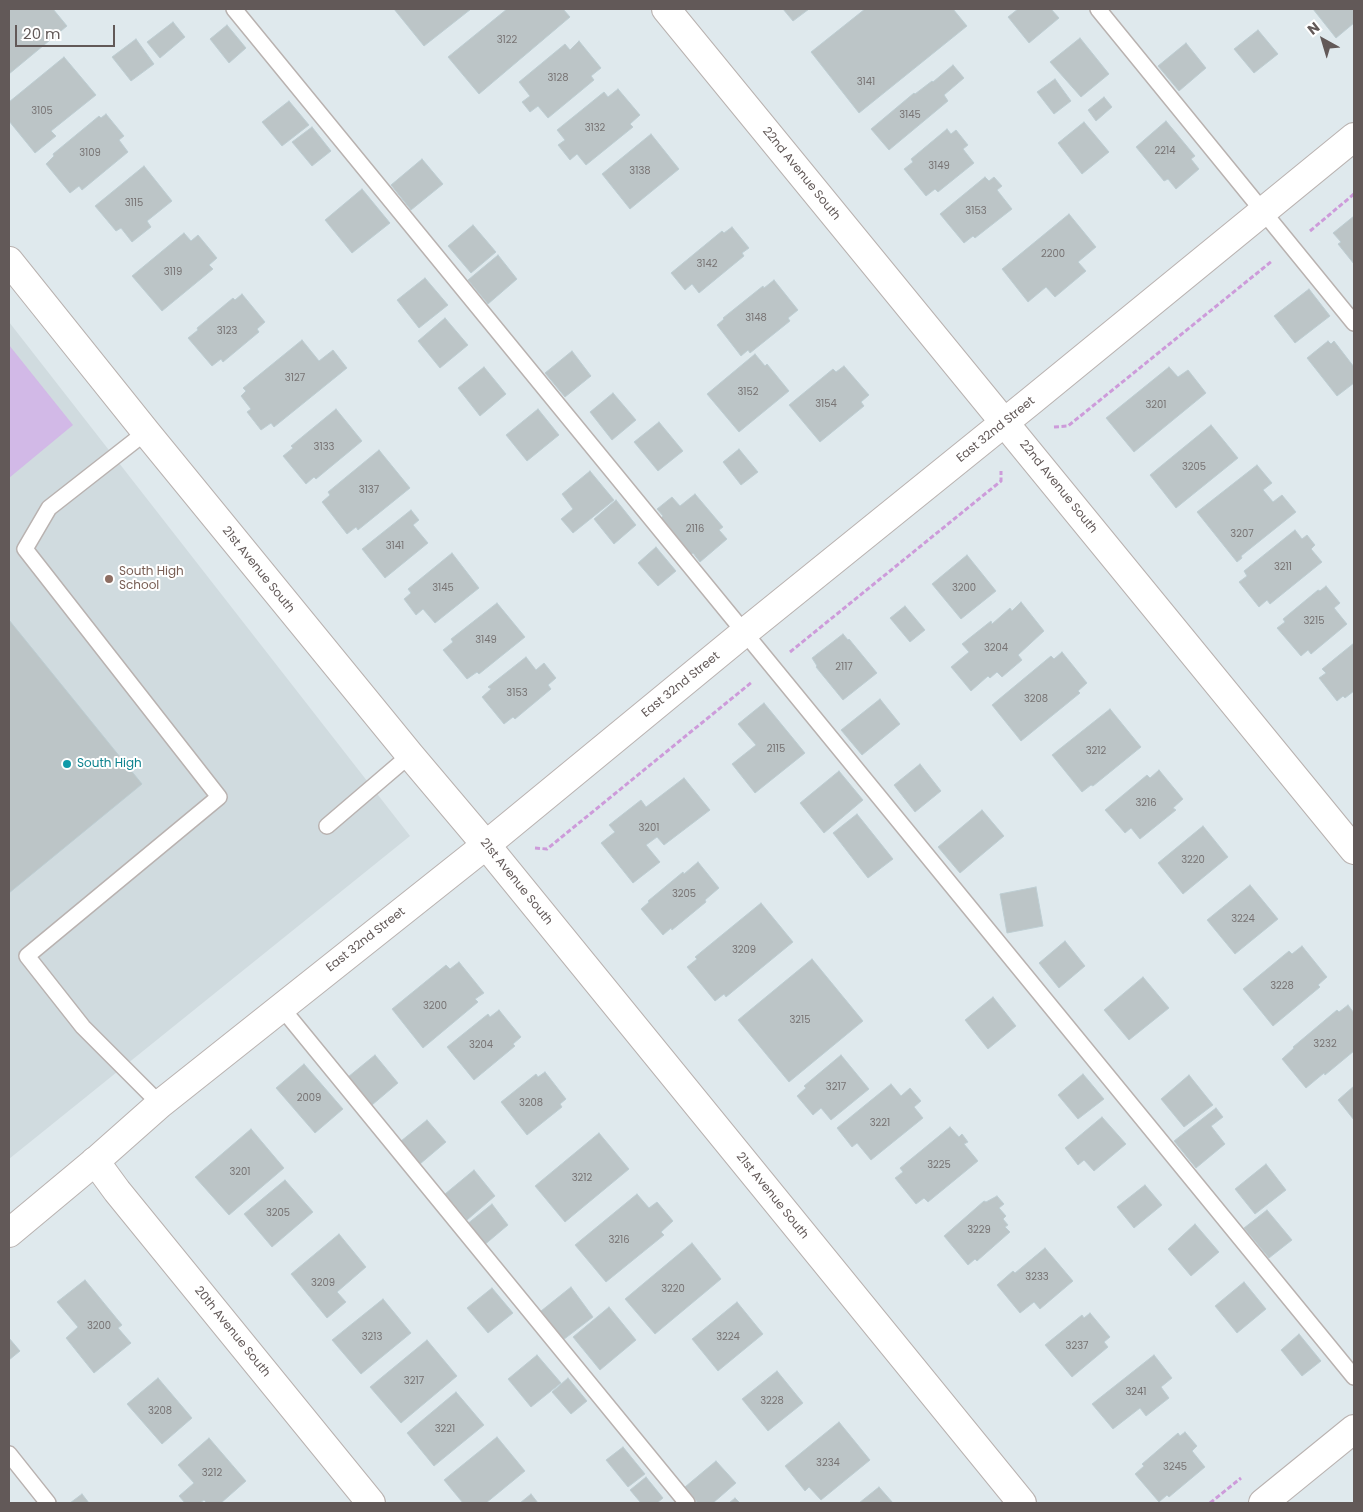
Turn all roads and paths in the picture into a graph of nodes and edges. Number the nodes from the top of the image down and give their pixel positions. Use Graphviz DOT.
graph roads {
  1 [pos="234,9"];
  2 [pos="666,9"];
  3 [pos="1098,9"];
  4 [pos="1354,138"];
  5 [pos="1354,194"];
  6 [pos="1264,210"];
  7 [pos="1292,245"];
  8 [pos="9,261"];
  9 [pos="1354,322"];
  10 [pos="1006,422"];
  11 [pos="1054,427"];
  12 [pos="146,432"];
  13 [pos="745,632"];
  14 [pos="410,755"];
  15 [pos="326,826"];
  16 [pos="486,845"];
  17 [pos="1354,850"];
  18 [pos="281,1007"];
  19 [pos="160,1104"];
  20 [pos="95,1161"];
  21 [pos="9,1233"];
  22 [pos="1354,1377"];
  23 [pos="1354,1429"];
  24 [pos="9,1454"];
  25 [pos="48,1503"];
  26 [pos="371,1503"];
  27 [pos="687,1503"];
  28 [pos="1022,1503"];
  29 [pos="1263,1503"];
  1 -- 13 [label="lane"];
  2 -- 10 [label="street, 22nd Avenue South"];
  3 -- 6 [label="lane"];
  4 -- 6 [label="street, East 32nd Street"];
  5 -- 7 [label="path"];
  6 -- 7 [label="lane"];
  6 -- 10 [label="street, East 32nd Street"];
  7 -- 9 [label="lane"];
  7 -- 11 [label="path"];
  8 -- 12 [label="street, 21st Avenue South"];
  10 -- 13 [label="street, East 32nd Street"];
  10 -- 17 [label="street, 22nd Avenue South"];
  12 -- 14 [label="street, 21st Avenue South"];
  12 -- 19 [label="lane"];
  13 -- 16 [label="street, East 32nd Street"];
  13 -- 22 [label="lane"];
  14 -- 15 [label="lane"];
  14 -- 16 [label="street, 21st Avenue South"];
  16 -- 18 [label="street, East 32nd Street"];
  16 -- 28 [label="street, 21st Avenue South"];
  18 -- 19 [label="street, East 32nd Street"];
  18 -- 27 [label="lane"];
  19 -- 20 [label="street, East 32nd Street"];
  20 -- 21 [label="street, East 32nd Street"];
  20 -- 26 [label="street, 20th Avenue South"];
  23 -- 29 [label="street"];
  24 -- 25 [label="lane"];
}
